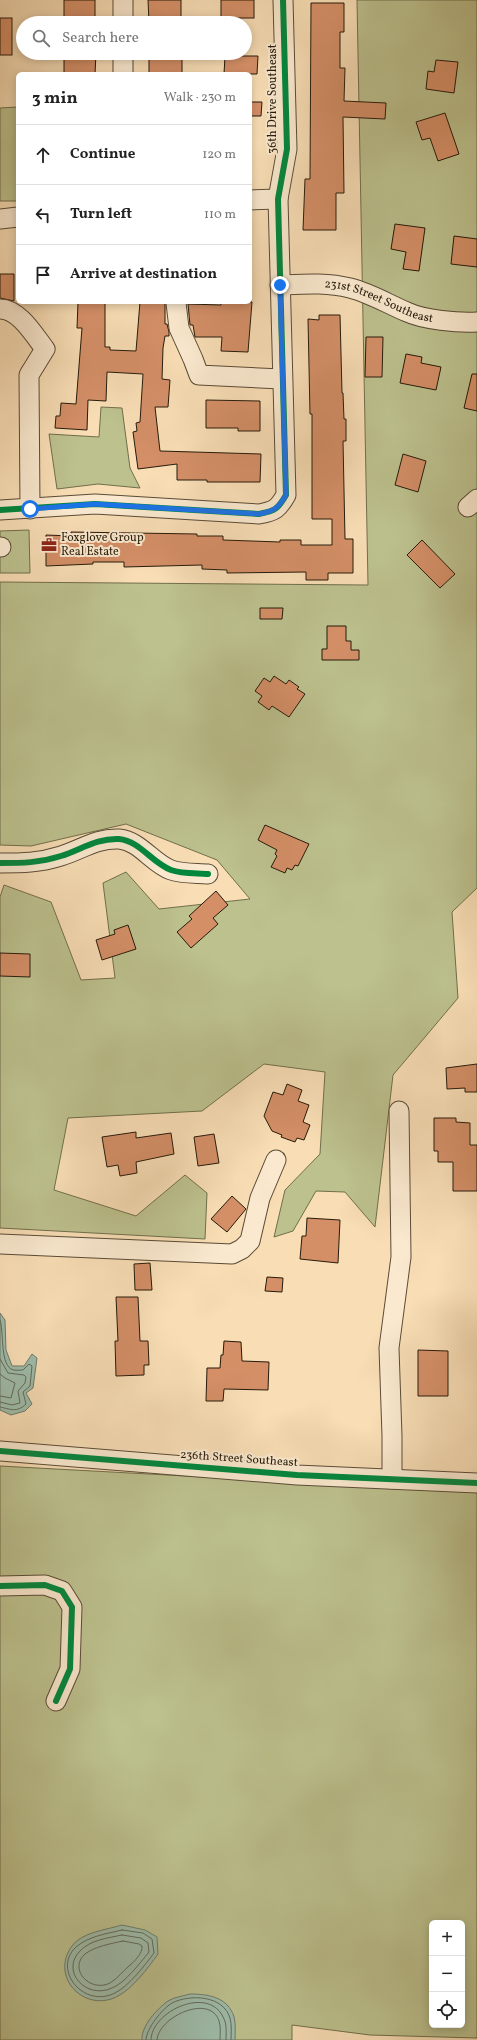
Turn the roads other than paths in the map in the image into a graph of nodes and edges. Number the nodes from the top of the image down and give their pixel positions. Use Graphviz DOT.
graph roads {
  1 [pos="123,0"];
  2 [pos="283,0"];
  3 [pos="123,16"];
  4 [pos="123,60"];
  5 [pos="123,72"];
  6 [pos="278,199"];
  7 [pos="252,200"];
  8 [pos="16,217"];
  9 [pos="0,219"];
  10 [pos="280,285"];
  11 [pos="176,304"];
  12 [pos="0,309"];
  13 [pos="477,322"];
  14 [pos="282,379"];
  15 [pos="30,509"];
  16 [pos="0,510"];
  17 [pos="0,863"];
  18 [pos="208,874"];
  19 [pos="399,1111"];
  20 [pos="276,1160"];
  21 [pos="0,1244"];
  22 [pos="0,1451"];
  23 [pos="392,1479"];
  24 [pos="477,1483"];
  25 [pos="0,1586"];
  26 [pos="56,1701"];
  1 -- 3 [label="street"];
  2 -- 6 [label="street, 36th Drive Southeast"];
  4 -- 5 [label="street"];
  6 -- 7 [label="street"];
  6 -- 10 [label="street, 36th Drive Southeast"];
  8 -- 9 [label="street"];
  10 -- 13 [label="street, 231st Street Southeast"];
  10 -- 14 [label="street, 36th Drive Southeast"];
  11 -- 14 [label="street"];
  12 -- 15 [label="street"];
  14 -- 15 [label="street, 36th Drive Southeast"];
  15 -- 16 [label="street"];
  17 -- 18 [label="street"];
  19 -- 23 [label="street"];
  20 -- 21 [label="street"];
  22 -- 23 [label="street, 236th Street Southeast"];
  23 -- 24 [label="street, 236th Street Southeast"];
  25 -- 26 [label="street"];
}
